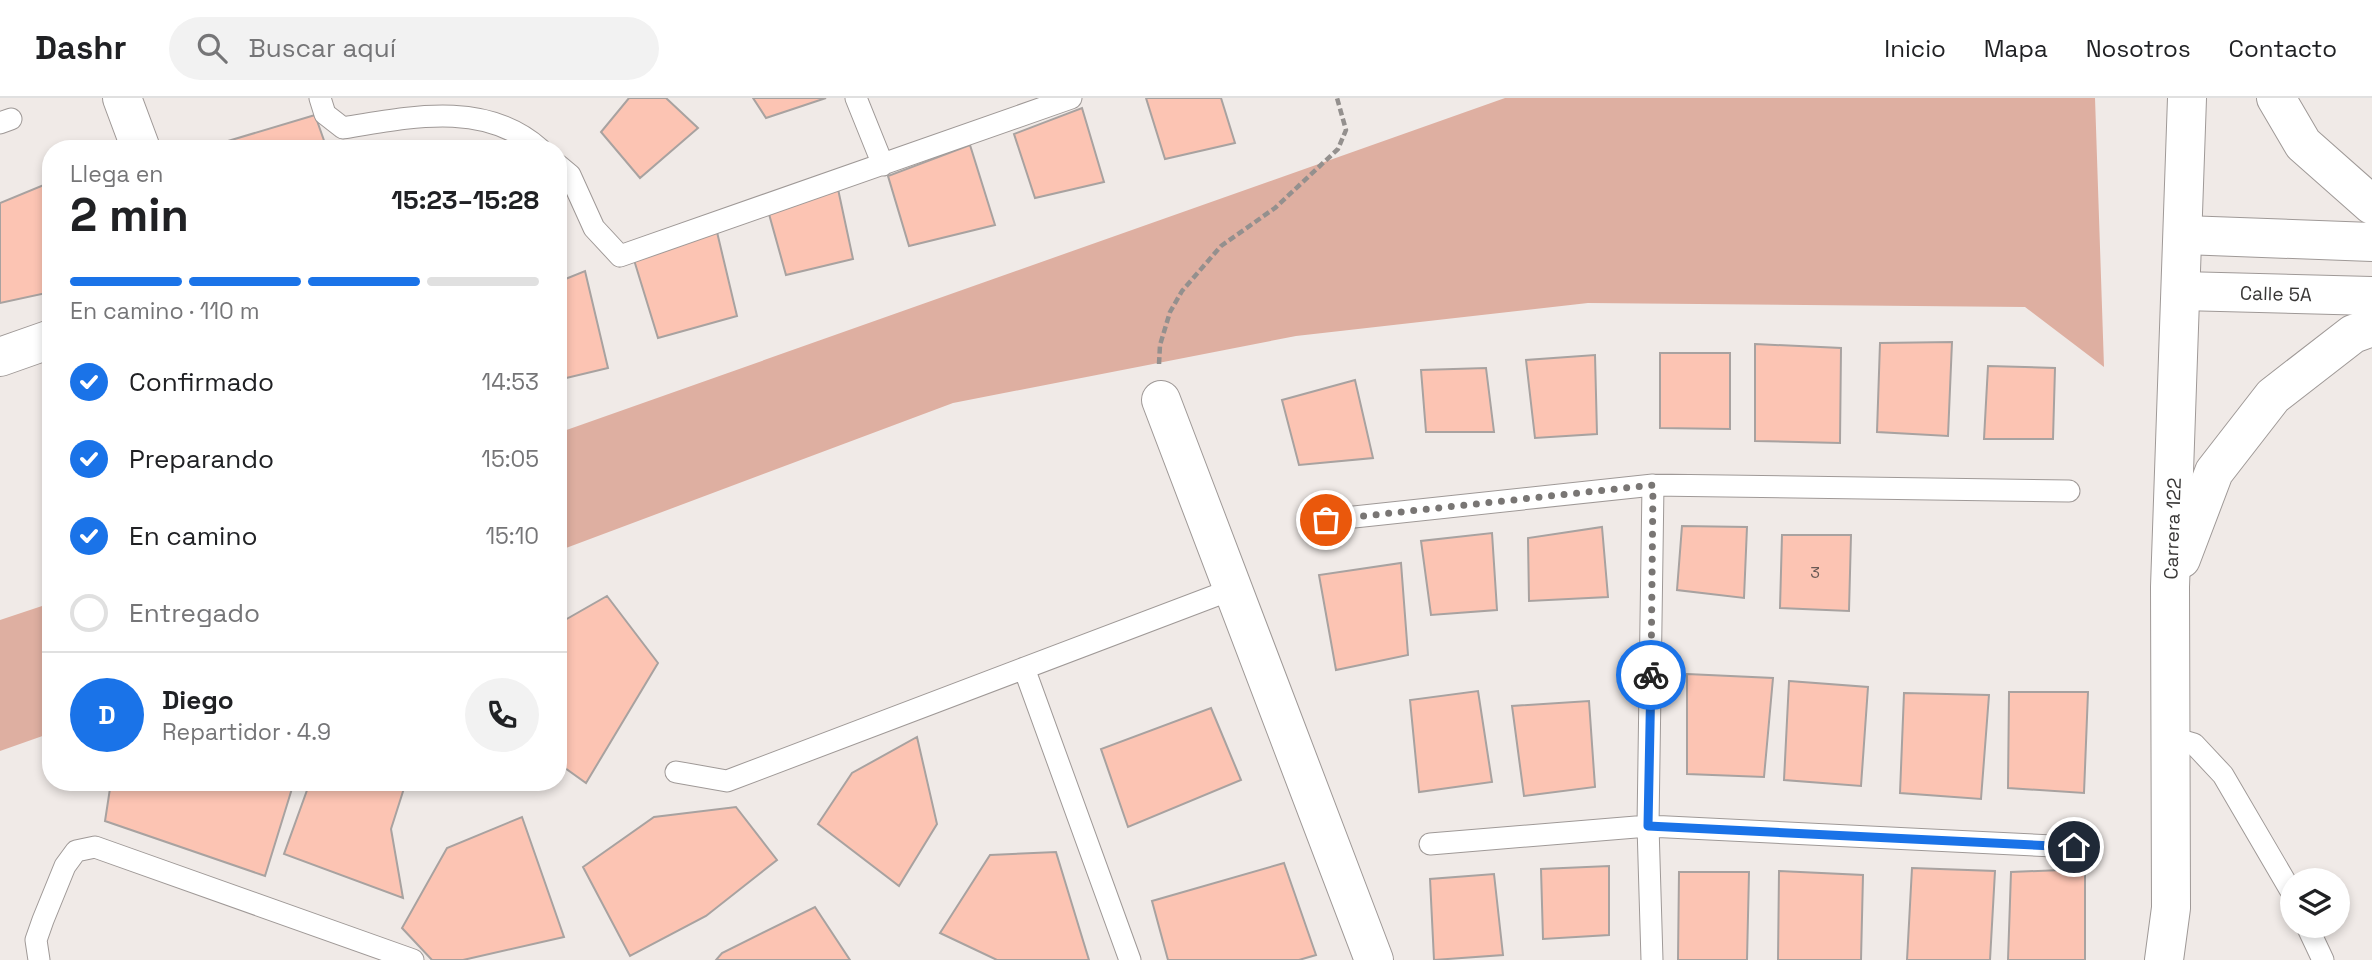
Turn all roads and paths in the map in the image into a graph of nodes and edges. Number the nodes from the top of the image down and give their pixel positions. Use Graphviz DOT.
graph roads {
  1 [pos="122,98"];
  2 [pos="320,98"];
  3 [pos="856,98"];
  4 [pos="1071,98"];
  5 [pos="1337,98"];
  6 [pos="2187,98"];
  7 [pos="2276,98"];
  8 [pos="138,140"];
  9 [pos="530,140"];
  10 [pos="883,165"];
  11 [pos="567,172"];
  12 [pos="2372,205"];
  13 [pos="2184,235"];
  14 [pos="2372,242"];
  15 [pos="2182,291"];
  16 [pos="2372,296"];
  17 [pos="2372,327"];
  18 [pos="42,342"];
  19 [pos="0,357"];
  20 [pos="1161,400"];
  21 [pos="1653,485"];
  22 [pos="2069,491"];
  23 [pos="1326,520"];
  24 [pos="2170,587"];
  25 [pos="1233,589"];
  26 [pos="1024,668"];
  27 [pos="2170,737"];
  28 [pos="676,772"];
  29 [pos="1648,826"];
  30 [pos="1430,844"];
  31 [pos="2074,847"];
  32 [pos="2280,872"];
  33 [pos="2313,938"];
  34 [pos="39,960"];
  35 [pos="413,960"];
  36 [pos="1130,960"];
  37 [pos="1374,960"];
  38 [pos="1652,960"];
  39 [pos="2164,960"];
  40 [pos="2323,960"];
  1 -- 8 [label="street"];
  2 -- 9 [label="lane"];
  3 -- 10 [label="lane"];
  4 -- 10 [label="lane"];
  5 -- 20 [label="path"];
  6 -- 13 [label="street, Carrera 122"];
  7 -- 12 [label="street"];
  10 -- 11 [label="lane"];
  13 -- 14 [label="street"];
  13 -- 15 [label="street, Carrera 122"];
  15 -- 16 [label="street, Calle 5A"];
  15 -- 24 [label="street, Carrera 122"];
  17 -- 24 [label="street"];
  18 -- 19 [label="street"];
  20 -- 25 [label="street"];
  21 -- 22 [label="lane"];
  21 -- 23 [label="lane"];
  21 -- 29 [label="lane"];
  24 -- 27 [label="street, Carrera 122"];
  25 -- 26 [label="lane"];
  25 -- 37 [label="street"];
  26 -- 28 [label="lane"];
  26 -- 36 [label="lane"];
  27 -- 32 [label="lane"];
  27 -- 39 [label="street, Carrera 122"];
  29 -- 30 [label="lane"];
  29 -- 31 [label="lane"];
  29 -- 38 [label="lane"];
  33 -- 40 [label="lane"];
  34 -- 35 [label="lane"];
}
